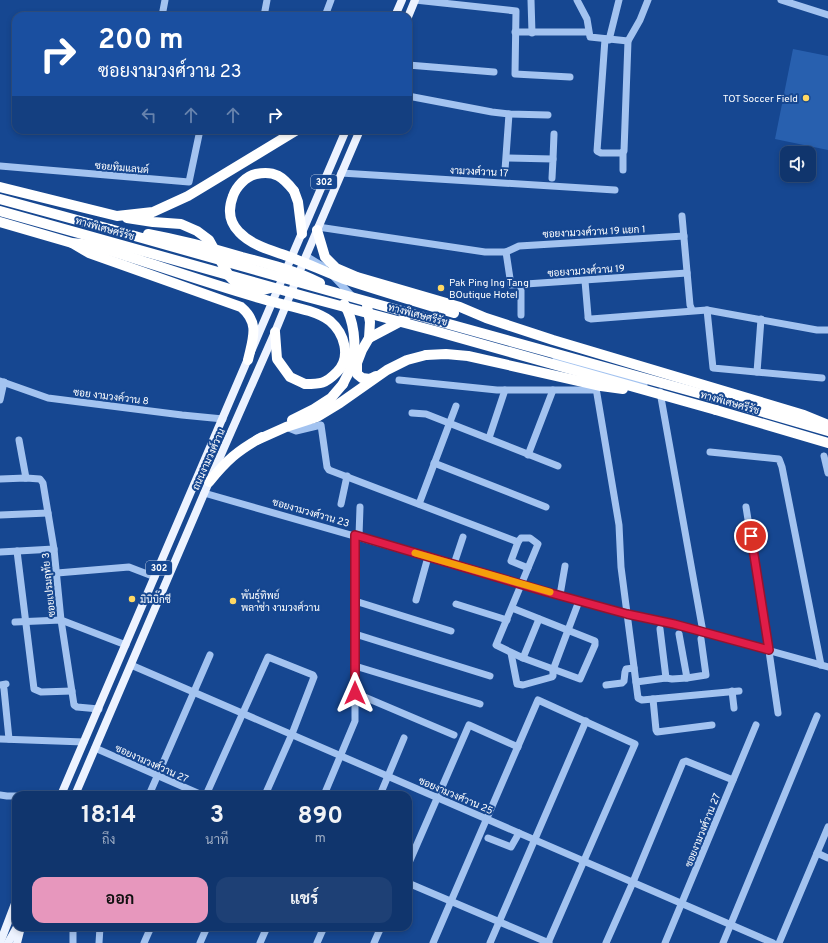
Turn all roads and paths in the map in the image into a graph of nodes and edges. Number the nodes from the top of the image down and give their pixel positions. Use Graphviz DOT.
graph roads {
  1 [pos="165,0"];
  2 [pos="267,0"];
  3 [pos="331,0"];
  4 [pos="402,0"];
  5 [pos="415,0"];
  6 [pos="531,0"];
  7 [pos="577,0"];
  8 [pos="619,0"];
  9 [pos="648,0"];
  10 [pos="781,0"];
  11 [pos="806,0"];
  12 [pos="803,8"];
  13 [pos="163,12"];
  14 [pos="265,12"];
  15 [pos="326,12"];
  16 [pos="397,12"];
  17 [pos="410,12"];
  18 [pos="828,15"];
  19 [pos="516,32"];
  20 [pos="532,33"];
  21 [pos="589,34"];
  22 [pos="607,40"];
  23 [pos="628,41"];
  24 [pos="412,65"];
  25 [pos="494,72"];
  26 [pos="570,77"];
  27 [pos="412,97"];
  28 [pos="509,114"];
  29 [pos="548,115"];
  30 [pos="199,134"];
  31 [pos="289,134"];
  32 [pos="344,134"];
  33 [pos="358,134"];
  34 [pos="554,134"];
  35 [pos="623,153"];
  36 [pos="507,158"];
  37 [pos="553,159"];
  38 [pos="0,166"];
  39 [pos="505,170"];
  40 [pos="623,170"];
  41 [pos="341,173"];
  42 [pos="552,178"];
  43 [pos="0,187"];
  44 [pos="615,190"];
  45 [pos="0,199"];
  46 [pos="0,211"];
  47 [pos="117,216"];
  48 [pos="682,216"];
  49 [pos="2,223"];
  50 [pos="110,229"];
  51 [pos="317,229"];
  52 [pos="302,234"];
  53 [pos="684,236"];
  54 [pos="72,243"];
  55 [pos="506,252"];
  56 [pos="306,256"];
  57 [pos="687,273"];
  58 [pos="585,281"];
  59 [pos="521,285"];
  60 [pos="280,286"];
  61 [pos="367,305"];
  62 [pos="692,310"];
  63 [pos="707,310"];
  64 [pos="521,315"];
  65 [pos="409,317"];
  66 [pos="485,318"];
  67 [pos="761,319"];
  68 [pos="506,324"];
  69 [pos="828,330"];
  70 [pos="275,332"];
  71 [pos="369,338"];
  72 [pos="497,341"];
  73 [pos="248,360"];
  74 [pos="387,370"];
  75 [pos="594,370"];
  76 [pos="757,372"];
  77 [pos="822,378"];
  78 [pos="399,380"];
  79 [pos="2,381"];
  80 [pos="505,390"];
  81 [pos="553,390"];
  82 [pos="596,390"];
  83 [pos="660,390"];
  84 [pos="645,391"];
  85 [pos="0,400"];
  86 [pos="456,406"];
  87 [pos="412,413"];
  88 [pos="223,419"];
  89 [pos="449,423"];
  90 [pos="828,425"];
  91 [pos="286,428"];
  92 [pos="828,431"];
  93 [pos="489,438"];
  94 [pos="19,440"];
  95 [pos="256,440"];
  96 [pos="828,442"];
  97 [pos="710,452"];
  98 [pos="528,455"];
  99 [pos="824,456"];
  100 [pos="434,463"];
  101 [pos="558,466"];
  102 [pos="828,473"];
  103 [pos="347,476"];
  104 [pos="26,478"];
  105 [pos="0,479"];
  106 [pos="209,482"];
  107 [pos="204,493"];
  108 [pos="341,504"];
  109 [pos="419,504"];
  110 [pos="360,507"];
  111 [pos="546,508"];
  112 [pos="746,508"];
  113 [pos="48,513"];
  114 [pos="0,514"];
  115 [pos="357,536"];
  116 [pos="463,537"];
  117 [pos="518,542"];
  118 [pos="54,549"];
  119 [pos="17,551"];
  120 [pos="0,552"];
  121 [pos="428,557"];
  122 [pos="454,564"];
  123 [pos="565,566"];
  124 [pos="528,568"];
  125 [pos="57,573"];
  126 [pos="155,577"];
  127 [pos="521,584"];
  128 [pos="560,595"];
  129 [pos="416,600"];
  130 [pos="579,600"];
  131 [pos="355,601"];
  132 [pos="456,604"];
  133 [pos="512,608"];
  134 [pos="627,614"];
  135 [pos="539,619"];
  136 [pos="62,620"];
  137 [pos="507,620"];
  138 [pos="25,621"];
  139 [pos="15,622"];
  140 [pos="660,629"];
  141 [pos="569,630"];
  142 [pos="451,631"];
  143 [pos="355,634"];
  144 [pos="679,634"];
  145 [pos="702,636"];
  146 [pos="126,645"];
  147 [pos="769,650"];
  148 [pos="511,653"];
  149 [pos="210,655"];
  150 [pos="523,658"];
  151 [pos="131,664"];
  152 [pos="355,666"];
  153 [pos="824,666"];
  154 [pos="634,668"];
  155 [pos="553,670"];
  156 [pos="490,676"];
  157 [pos="666,678"];
  158 [pos="687,678"];
  159 [pos="636,682"];
  160 [pos="606,685"];
  161 [pos="4,686"];
  162 [pos="72,691"];
  163 [pos="194,692"];
  164 [pos="355,693"];
  165 [pos="653,699"];
  166 [pos="480,704"];
  167 [pos="734,708"];
  168 [pos="99,709"];
  169 [pos="243,713"];
  170 [pos="778,713"];
  171 [pos="817,716"];
  172 [pos="586,721"];
  173 [pos="712,725"];
  174 [pos="756,725"];
  175 [pos="292,734"];
  176 [pos="454,735"];
  177 [pos="404,738"];
  178 [pos="0,739"];
  179 [pos="9,739"];
  180 [pos="84,742"];
  181 [pos="518,747"];
  182 [pos="95,748"];
  183 [pos="341,756"];
  184 [pos="157,776"];
  185 [pos="388,776"];
  186 [pos="733,780"];
  187 [pos="63,791"];
  188 [pos="77,791"];
  189 [pos="151,791"];
  190 [pos="193,791"];
  191 [pos="208,791"];
  192 [pos="267,791"];
  193 [pos="326,791"];
  194 [pos="382,791"];
  195 [pos="0,794"];
  196 [pos="12,796"];
  197 [pos="438,798"];
  198 [pos="487,819"];
  199 [pos="828,827"];
  200 [pos="519,833"];
  201 [pos="488,838"];
  202 [pos="535,840"];
  203 [pos="817,853"];
  204 [pos="412,856"];
  205 [pos="828,858"];
  206 [pos="584,861"];
  207 [pos="633,882"];
  208 [pos="412,885"];
  209 [pos="451,901"];
  210 [pos="682,904"];
  211 [pos="12,908"];
  212 [pos="12,910"];
  213 [pos="499,922"];
  214 [pos="731,925"];
  215 [pos="0,930"];
  216 [pos="15,931"];
  217 [pos="20,931"];
  218 [pos="72,931"];
  219 [pos="100,931"];
  220 [pos="149,931"];
  221 [pos="205,931"];
  222 [pos="265,931"];
  223 [pos="322,931"];
  224 [pos="379,931"];
  225 [pos="0,943"];
  226 [pos="8,943"];
  227 [pos="16,943"];
  228 [pos="74,943"];
  229 [pos="99,943"];
  230 [pos="144,943"];
  231 [pos="200,943"];
  232 [pos="260,943"];
  233 [pos="317,943"];
  234 [pos="374,943"];
  235 [pos="433,943"];
  236 [pos="490,943"];
  237 [pos="548,943"];
  238 [pos="606,943"];
  239 [pos="665,943"];
  240 [pos="723,943"];
  241 [pos="773,943"];
  242 [pos="779,943"];
  1 -- 13 [label="street"];
  2 -- 14 [label="street"];
  3 -- 15 [label="street"];
  4 -- 16 [label="main road"];
  5 -- 17 [label="main road"];
  5 -- 19 [label="street"];
  6 -- 20 [label="street"];
  7 -- 21 [label="street"];
  8 -- 22 [label="street"];
  9 -- 23 [label="street"];
  10 -- 12 [label="street"];
  11 -- 12 [label="street"];
  12 -- 18 [label="street"];
  19 -- 20 [label="street"];
  19 -- 26 [label="street"];
  20 -- 21 [label="street"];
  21 -- 22 [label="street"];
  22 -- 23 [label="street"];
  22 -- 35 [label="street"];
  23 -- 35 [label="street"];
  24 -- 25 [label="street"];
  27 -- 28 [label="street"];
  28 -- 29 [label="street"];
  28 -- 36 [label="street"];
  30 -- 38 [label="street, ซอยทิมแลนด์"];
  31 -- 47 [label="highway"];
  32 -- 52 [label="main road, ถนนงามวงศ์วาน / 302"];
  33 -- 41 [label="main road, ถนนงามวงศ์วาน / 302"];
  34 -- 37 [label="street"];
  35 -- 40 [label="street"];
  36 -- 37 [label="street"];
  36 -- 39 [label="street"];
  37 -- 42 [label="street"];
  41 -- 44 [label="street, งามวงศ์วาน 17"];
  41 -- 51 [label="main road, ถนนงามวงศ์วาน / 302"];
  43 -- 47 [label="highway"];
  45 -- 50 [label="highway, ทางพิเศษศรีรัช"];
  46 -- 84 [label="highway, ทางพิเศษศรีรัช, bridge"];
  47 -- 60 [label="highway"];
  48 -- 53 [label="street"];
  49 -- 54 [label="highway"];
  50 -- 92 [label="highway, ทางพิเศษศรีรัช, bridge"];
  50 -- 95 [label="highway, bridge"];
  51 -- 55 [label="street"];
  51 -- 56 [label="main road, ถนนงามวงศ์วาน / 302"];
  51 -- 66 [label="highway"];
  52 -- 60 [label="main road, ถนนงามวงศ์วาน / 302"];
  52 -- 66 [label="highway, bridge"];
  53 -- 55 [label="street, ซอยงามวงศ์วาน 19 แยก 1"];
  53 -- 57 [label="street"];
  54 -- 70 [label="highway, bridge"];
  54 -- 73 [label="highway"];
  55 -- 59 [label="street"];
  56 -- 61 [label="street"];
  56 -- 70 [label="main road, ถนนงามวงศ์วาน / 302"];
  57 -- 58 [label="street, ซอยงามวงศ์วาน 19"];
  57 -- 62 [label="street"];
  58 -- 59 [label="street, ซอยงามวงศ์วาน 19"];
  58 -- 62 [label="street"];
  59 -- 64 [label="street"];
  60 -- 73 [label="main road, ถนนงามวงศ์วาน / 302"];
  61 -- 65 [label="street"];
  61 -- 71 [label="highway"];
  62 -- 63 [label="street"];
  63 -- 67 [label="street"];
  63 -- 76 [label="street"];
  65 -- 71 [label="highway"];
  65 -- 72 [label="street"];
  66 -- 68 [label="highway"];
  66 -- 72 [label="highway"];
  67 -- 69 [label="street"];
  67 -- 76 [label="street"];
  68 -- 72 [label="highway"];
  68 -- 90 [label="highway"];
  70 -- 106 [label="main road, ถนนงามวงศ์วาน / 302"];
  71 -- 74 [label="highway"];
  72 -- 75 [label="street"];
  73 -- 88 [label="main road, ถนนงามวงศ์วาน / 302"];
  74 -- 84 [label="highway, bridge"];
  74 -- 91 [label="highway"];
  75 -- 82 [label="street"];
  75 -- 83 [label="street"];
  76 -- 77 [label="street"];
  78 -- 80 [label="street"];
  79 -- 85 [label="street"];
  79 -- 88 [label="street, ซอย งามวงค์วาน 8"];
  80 -- 81 [label="street"];
  80 -- 93 [label="street"];
  81 -- 82 [label="street"];
  81 -- 98 [label="street"];
  82 -- 134 [label="street"];
  83 -- 96 [label="street"];
  83 -- 145 [label="street"];
  84 -- 96 [label="highway, ทางพิเศษศรีรัช, bridge"];
  86 -- 89 [label="street"];
  87 -- 89 [label="street"];
  88 -- 126 [label="main road, ถนนงามวงศ์วาน / 302"];
  89 -- 93 [label="street"];
  89 -- 100 [label="street"];
  91 -- 95 [label="highway"];
  91 -- 103 [label="street"];
  93 -- 98 [label="street"];
  94 -- 104 [label="street"];
  95 -- 106 [label="highway"];
  97 -- 153 [label="street"];
  98 -- 101 [label="street"];
  99 -- 102 [label="street"];
  100 -- 109 [label="street"];
  100 -- 111 [label="street"];
  103 -- 108 [label="street"];
  103 -- 109 [label="street"];
  104 -- 105 [label="street, ซอยเปรมฤทัย 3"];
  104 -- 113 [label="street, ซอยเปรมฤทัย 3"];
  106 -- 107 [label="main road, ถนนงามวงศ์วาน / 302"];
  107 -- 115 [label="street, ซอยงามวงศ์วาน 23"];
  107 -- 151 [label="main road, ถนนงามวงศ์วาน / 302"];
  109 -- 117 [label="street"];
  110 -- 115 [label="street"];
  112 -- 147 [label="street"];
  113 -- 114 [label="street"];
  113 -- 118 [label="street, ซอยเปรมฤทัย 3"];
  115 -- 121 [label="street, ซอยงามวงศ์วาน 23"];
  115 -- 131 [label="street"];
  116 -- 122 [label="street"];
  117 -- 124 [label="street"];
  117 -- 124 [label="street"];
  118 -- 119 [label="street"];
  118 -- 125 [label="street, ซอยเปรมฤทัย 3"];
  119 -- 120 [label="street"];
  119 -- 138 [label="street"];
  121 -- 122 [label="street, ซอยงามวงศ์วาน 23"];
  121 -- 129 [label="street"];
  122 -- 127 [label="street, ซอยงามวงศ์วาน 23"];
  123 -- 128 [label="street"];
  124 -- 127 [label="street"];
  125 -- 126 [label="street"];
  125 -- 136 [label="street, ซอยเปรมฤทัย 3"];
  126 -- 146 [label="main road, ถนนงามวงศ์วาน / 302"];
  127 -- 128 [label="street, ซอยงามวงศ์วาน 23"];
  127 -- 133 [label="street"];
  128 -- 130 [label="street, ซอยงามวงศ์วาน 23"];
  130 -- 134 [label="street, ซอยงามวงศ์วาน 23"];
  130 -- 141 [label="street"];
  131 -- 142 [label="street"];
  131 -- 143 [label="street"];
  132 -- 137 [label="street"];
  133 -- 135 [label="street"];
  133 -- 137 [label="street"];
  134 -- 145 [label="street, ซอยงามวงศ์วาน 23"];
  134 -- 154 [label="street"];
  135 -- 141 [label="street"];
  135 -- 150 [label="street"];
  136 -- 138 [label="street"];
  136 -- 146 [label="street"];
  136 -- 162 [label="street, ซอยเปรมฤทัย 3"];
  137 -- 148 [label="street"];
  138 -- 139 [label="street"];
  138 -- 162 [label="street"];
  140 -- 157 [label="street"];
  141 -- 155 [label="street"];
  141 -- 155 [label="street"];
  143 -- 152 [label="street"];
  143 -- 156 [label="street"];
  144 -- 158 [label="street"];
  145 -- 147 [label="street, ซอยงามวงศ์วาน 23"];
  145 -- 158 [label="street"];
  146 -- 168 [label="main road, ถนนงามวงศ์วาน / 302"];
  147 -- 153 [label="street, ซอยงามวงศ์วาน 23"];
  147 -- 170 [label="street"];
  148 -- 150 [label="street"];
  148 -- 155 [label="street"];
  149 -- 163 [label="street"];
  150 -- 155 [label="street"];
  151 -- 163 [label="street, ซอยงามวงศ์วาน 25"];
  151 -- 182 [label="main road, ถนนงามวงศ์วาน / 302"];
  152 -- 164 [label="street"];
  152 -- 166 [label="street"];
  154 -- 159 [label="street"];
  154 -- 160 [label="street"];
  157 -- 158 [label="street"];
  157 -- 159 [label="street"];
  159 -- 165 [label="street"];
  161 -- 179 [label="street"];
  162 -- 168 [label="street, ซอยเปรมฤทัย 3"];
  163 -- 169 [label="street, ซอยงามวงศ์วาน 25"];
  163 -- 184 [label="street"];
  164 -- 176 [label="street"];
  164 -- 183 [label="street"];
  165 -- 167 [label="street"];
  165 -- 173 [label="street"];
  168 -- 180 [label="main road, ถนนงามวงศ์วาน / 302"];
  169 -- 175 [label="street, ซอยงามวงศ์วาน 25"];
  169 -- 175 [label="street"];
  169 -- 191 [label="street"];
  171 -- 214 [label="street"];
  172 -- 181 [label="street"];
  172 -- 202 [label="street"];
  172 -- 206 [label="street"];
  174 -- 186 [label="street, ซอยงามวงศ์วาน 27"];
  175 -- 183 [label="street, ซอยงามวงศ์วาน 25"];
  175 -- 192 [label="street"];
  177 -- 185 [label="street"];
  178 -- 179 [label="street"];
  179 -- 180 [label="street"];
  180 -- 187 [label="main road, ถนนงามวงศ์วาน / 302"];
  181 -- 197 [label="street"];
  181 -- 198 [label="street"];
  182 -- 184 [label="street, ซอยงามวงศ์วาน 27"];
  182 -- 188 [label="main road, ถนนงามวงศ์วาน / 302"];
  183 -- 185 [label="street, ซอยงามวงศ์วาน 25"];
  183 -- 193 [label="street"];
  184 -- 189 [label="street"];
  184 -- 190 [label="street, ซอยงามวงศ์วาน 27"];
  185 -- 194 [label="street"];
  185 -- 197 [label="street, ซอยงามวงศ์วาน 25"];
  186 -- 207 [label="street"];
  186 -- 210 [label="street, ซอยงามวงศ์วาน 27"];
  195 -- 196 [label="street"];
  197 -- 198 [label="street, ซอยงามวงศ์วาน 25"];
  197 -- 204 [label="street"];
  198 -- 200 [label="street, ซอยงามวงศ์วาน 25"];
  198 -- 209 [label="street"];
  199 -- 203 [label="street"];
  200 -- 201 [label="street"];
  200 -- 202 [label="street, ซอยงามวงศ์วาน 25"];
  202 -- 206 [label="street, ซอยงามวงศ์วาน 25"];
  202 -- 213 [label="street"];
  203 -- 205 [label="street"];
  203 -- 242 [label="street"];
  206 -- 207 [label="street, ซอยงามวงศ์วาน 25"];
  206 -- 237 [label="street"];
  207 -- 210 [label="street, ซอยงามวงศ์วาน 25"];
  207 -- 238 [label="street"];
  208 -- 209 [label="street"];
  209 -- 213 [label="street"];
  209 -- 235 [label="street"];
  210 -- 214 [label="street, ซอยงามวงศ์วาน 25"];
  210 -- 239 [label="street, ซอยงามวงศ์วาน 27"];
  211 -- 215 [label="main road"];
  212 -- 225 [label="main road"];
  213 -- 236 [label="street"];
  213 -- 237 [label="street"];
  214 -- 240 [label="street"];
  214 -- 241 [label="street, ซอยงามวงศ์วาน 25"];
  216 -- 226 [label="main road"];
  217 -- 227 [label="main road"];
  218 -- 228 [label="street"];
  219 -- 229 [label="street"];
  220 -- 230 [label="street"];
  221 -- 231 [label="street"];
  222 -- 232 [label="street"];
  223 -- 233 [label="street"];
  224 -- 234 [label="street"];
}
